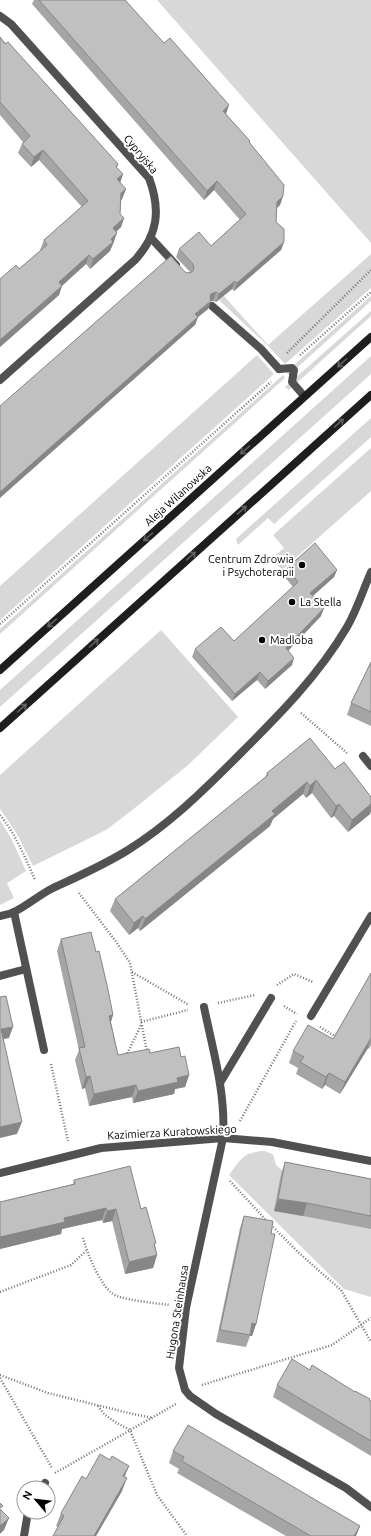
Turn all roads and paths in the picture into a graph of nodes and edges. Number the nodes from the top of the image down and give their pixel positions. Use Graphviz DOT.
graph roads {
  1 [pos="0,16"];
  2 [pos="151,238"];
  3 [pos="371,270"];
  4 [pos="181,271"];
  5 [pos="371,292"];
  6 [pos="212,306"];
  7 [pos="371,337"];
  8 [pos="280,367"];
  9 [pos="0,380"];
  10 [pos="371,395"];
  11 [pos="304,396"];
  12 [pos="371,572"];
  13 [pos="0,624"];
  14 [pos="0,670"];
  15 [pos="290,703"];
  16 [pos="0,728"];
  17 [pos="363,756"];
  18 [pos="371,766"];
  19 [pos="0,816"];
  20 [pos="72,879"];
  21 [pos="41,894"];
  22 [pos="14,912"];
  23 [pos="0,916"];
  24 [pos="371,916"];
  25 [pos="26,969"];
  26 [pos="131,971"];
  27 [pos="0,976"];
  28 [pos="328,989"];
  29 [pos="263,994"];
  30 [pos="271,998"];
  31 [pos="204,1006"];
  32 [pos="311,1016"];
  33 [pos="141,1023"];
  34 [pos="44,1050"];
  35 [pos="148,1058"];
  36 [pos="123,1062"];
  37 [pos="220,1083"];
  38 [pos="223,1138"];
  39 [pos="234,1138"];
  40 [pos="71,1155"];
  41 [pos="371,1161"];
  42 [pos="0,1173"];
  43 [pos="226,1176"];
  44 [pos="83,1238"];
  45 [pos="86,1251"];
  46 [pos="0,1292"];
  47 [pos="186,1308"];
  48 [pos="371,1318"];
  49 [pos="361,1325"];
  50 [pos="371,1342"];
  51 [pos="0,1379"];
  52 [pos="188,1393"];
  53 [pos="98,1406"];
  54 [pos="153,1418"];
  55 [pos="130,1430"];
  56 [pos="55,1474"];
  57 [pos="49,1480"];
  58 [pos="371,1508"];
  59 [pos="27,1520"];
  60 [pos="24,1536"];
  61 [pos="187,1536"];
  1 -- 2 [label="street, Cypryjska"];
  2 -- 4 [label="street"];
  2 -- 9 [label="street, Cypryjska"];
  3 -- 8 [label="path"];
  5 -- 8 [label="path"];
  6 -- 8 [label="street"];
  7 -- 11 [label="main road, Aleja Wilanowska, one-way"];
  8 -- 11 [label="street"];
  8 -- 13 [label="path"];
  16 -- 10 [label="main road, one-way"];
  11 -- 14 [label="main road, Aleja Wilanowska, one-way"];
  12 -- 15 [label="street"];
  15 -- 17 [label="path"];
  15 -- 20 [label="street"];
  17 -- 18 [label="street"];
  19 -- 21 [label="path"];
  20 -- 21 [label="street"];
  20 -- 26 [label="path"];
  21 -- 22 [label="street"];
  22 -- 23 [label="street"];
  22 -- 25 [label="street"];
  24 -- 28 [label="street"];
  25 -- 27 [label="street"];
  25 -- 34 [label="street"];
  26 -- 33 [label="path"];
  26 -- 33 [label="path"];
  28 -- 29 [label="path"];
  28 -- 32 [label="street"];
  29 -- 30 [label="path"];
  29 -- 31 [label="path"];
  30 -- 37 [label="street"];
  30 -- 39 [label="path"];
  31 -- 37 [label="street, Hugona Steinhausa"];
  33 -- 35 [label="path"];
  33 -- 36 [label="path"];
  34 -- 40 [label="path"];
  37 -- 38 [label="street, Hugona Steinhausa"];
  38 -- 39 [label="street, Kazimierza Kuratowskiego"];
  38 -- 40 [label="street, Kazimierza Kuratowskiego"];
  38 -- 47 [label="street, Hugona Steinhausa"];
  39 -- 41 [label="street, Kazimierza Kuratowskiego"];
  40 -- 42 [label="street, Kazimierza Kuratowskiego"];
  43 -- 49 [label="path"];
  44 -- 45 [label="path"];
  45 -- 46 [label="path"];
  45 -- 47 [label="path"];
  47 -- 52 [label="street, Hugona Steinhausa"];
  48 -- 49 [label="path"];
  49 -- 50 [label="path"];
  49 -- 52 [label="path"];
  51 -- 53 [label="path"];
  51 -- 56 [label="path"];
  52 -- 54 [label="path"];
  52 -- 58 [label="street"];
  53 -- 54 [label="path"];
  53 -- 55 [label="path"];
  54 -- 55 [label="path"];
  55 -- 56 [label="path"];
  55 -- 61 [label="path"];
  56 -- 57 [label="path"];
  59 -- 60 [label="street"];
}
